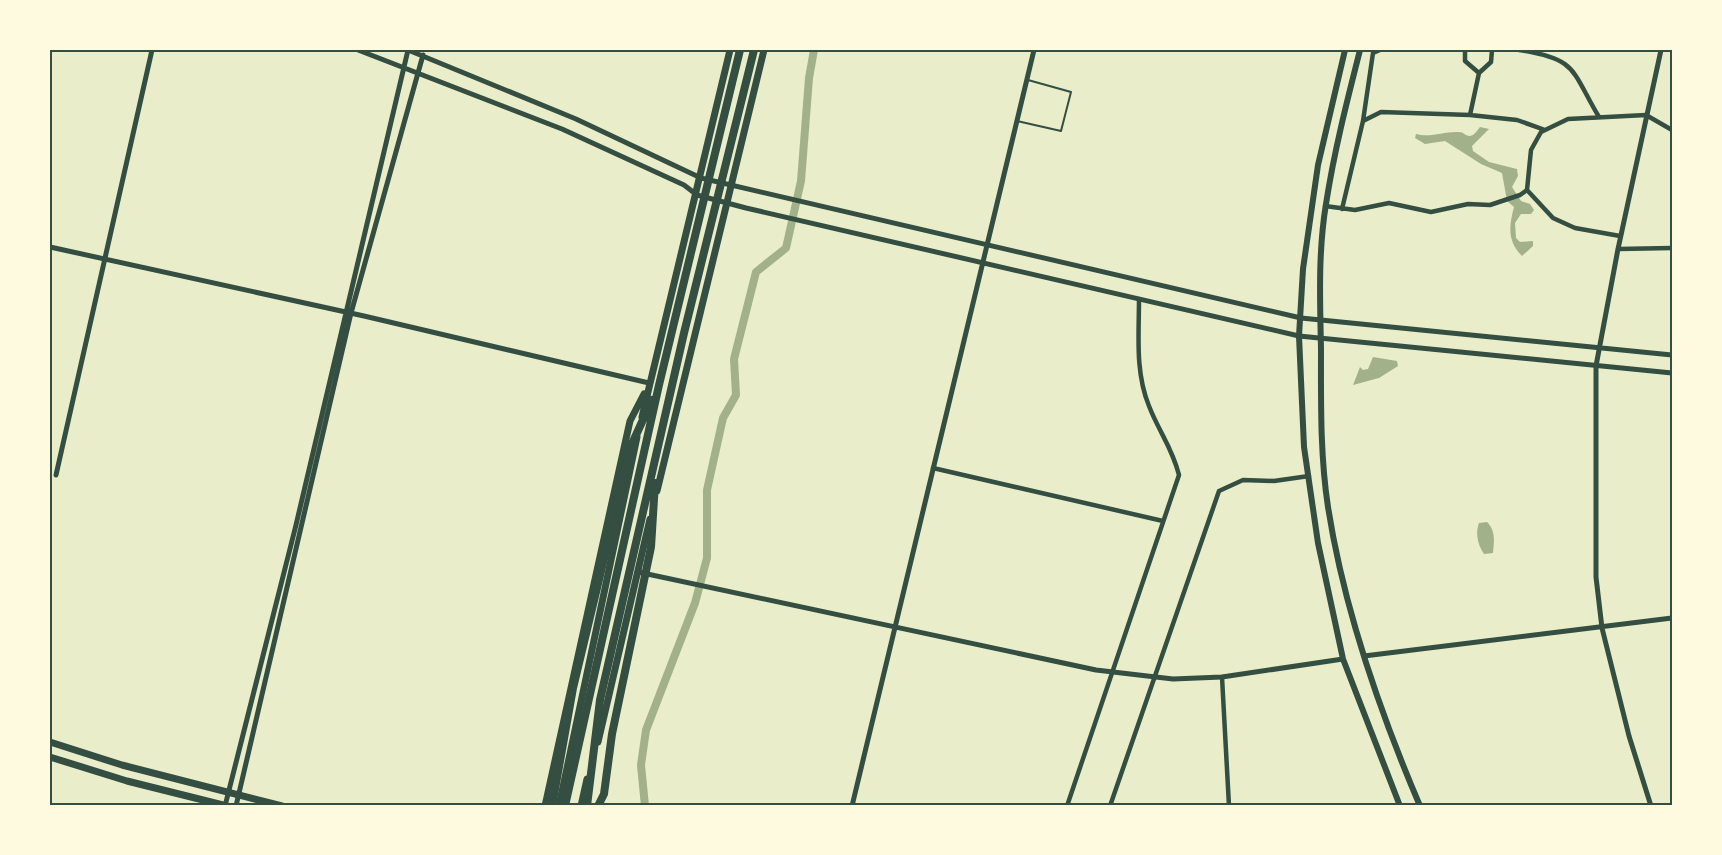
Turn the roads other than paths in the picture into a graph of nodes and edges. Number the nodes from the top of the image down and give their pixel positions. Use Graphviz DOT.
graph roads {
  1 [pos="152,50"];
  2 [pos="358,50"];
  3 [pos="408,50"];
  4 [pos="730,50"];
  5 [pos="740,50"];
  6 [pos="754,50"];
  7 [pos="764,50"];
  8 [pos="1034,50"];
  9 [pos="1345,50"];
  10 [pos="1360,50"];
  11 [pos="1380,50"];
  12 [pos="1465,50"];
  13 [pos="1492,50"];
  14 [pos="1519,50"];
  15 [pos="1661,50"];
  16 [pos="423,55"];
  17 [pos="405,68"];
  18 [pos="419,73"];
  19 [pos="1479,73"];
  20 [pos="1027,79"];
  21 [pos="1470,115"];
  22 [pos="1646,115"];
  23 [pos="1599,117"];
  24 [pos="1017,121"];
  25 [pos="1363,121"];
  26 [pos="1545,130"];
  27 [pos="1672,130"];
  28 [pos="701,178"];
  29 [pos="732,184"];
  30 [pos="1527,190"];
  31 [pos="697,195"];
  32 [pos="728,202"];
  33 [pos="1325,206"];
  34 [pos="1342,209"];
  35 [pos="1620,236"];
  36 [pos="988,243"];
  37 [pos="50,247"];
  38 [pos="1672,248"];
  39 [pos="1618,249"];
  40 [pos="105,258"];
  41 [pos="982,262"];
  42 [pos="1139,299"];
  43 [pos="348,312"];
  44 [pos="1301,318"];
  45 [pos="1319,320"];
  46 [pos="1299,336"];
  47 [pos="1320,339"];
  48 [pos="1598,347"];
  49 [pos="1672,355"];
  50 [pos="1596,366"];
  51 [pos="1672,373"];
  52 [pos="649,383"];
  53 [pos="659,385"];
  54 [pos="656,463"];
  55 [pos="933,468"];
  56 [pos="56,475"];
  57 [pos="1309,476"];
  58 [pos="1163,521"];
  59 [pos="638,572"];
  60 [pos="1672,618"];
  61 [pos="895,627"];
  62 [pos="1602,628"];
  63 [pos="1364,656"];
  64 [pos="1343,659"];
  65 [pos="1113,672"];
  66 [pos="1154,677"];
  67 [pos="1222,677"];
  68 [pos="50,742"];
  69 [pos="50,757"];
  70 [pos="233,794"];
  71 [pos="225,805"];
  72 [pos="236,806"];
  73 [pos="282,806"];
  74 [pos="545,806"];
  75 [pos="552,806"];
  76 [pos="559,806"];
  77 [pos="565,806"];
  78 [pos="581,806"];
  79 [pos="587,806"];
  80 [pos="598,806"];
  81 [pos="852,806"];
  82 [pos="1067,806"];
  83 [pos="1110,806"];
  84 [pos="1229,806"];
  85 [pos="1400,806"];
  86 [pos="1420,806"];
  87 [pos="1651,806"];
  1 -- 40 [label="street"];
  2 -- 17 [label="street"];
  3 -- 16 [label="street"];
  3 -- 17 [label="street"];
  4 -- 28 [label="main road"];
  5 -- 53 [label="highway"];
  6 -- 54 [label="highway"];
  7 -- 29 [label="main road"];
  8 -- 20 [label="street"];
  9 -- 44 [label="main road"];
  10 -- 33 [label="main road"];
  11 -- 25 [label="street"];
  12 -- 19 [label="street"];
  13 -- 19 [label="street"];
  14 -- 23 [label="street"];
  15 -- 22 [label="street"];
  16 -- 18 [label="street"];
  16 -- 28 [label="street"];
  17 -- 18 [label="street"];
  17 -- 43 [label="street"];
  18 -- 31 [label="street"];
  18 -- 43 [label="street"];
  19 -- 21 [label="street"];
  20 -- 24 [label="street"];
  20 -- 24 [label="lane"];
  21 -- 25 [label="street"];
  21 -- 26 [label="street"];
  22 -- 23 [label="street"];
  22 -- 27 [label="street"];
  22 -- 35 [label="street"];
  23 -- 26 [label="street"];
  24 -- 36 [label="street"];
  25 -- 34 [label="street"];
  26 -- 30 [label="street"];
  28 -- 29 [label="street"];
  28 -- 31 [label="main road"];
  29 -- 32 [label="main road"];
  29 -- 36 [label="street"];
  30 -- 34 [label="street"];
  30 -- 35 [label="street"];
  31 -- 32 [label="street"];
  31 -- 52 [label="main road"];
  32 -- 41 [label="street"];
  32 -- 59 [label="main road"];
  33 -- 34 [label="street"];
  33 -- 45 [label="main road"];
  35 -- 39 [label="street"];
  36 -- 41 [label="street"];
  36 -- 44 [label="street"];
  37 -- 40 [label="street"];
  38 -- 39 [label="street"];
  39 -- 48 [label="street"];
  40 -- 43 [label="street"];
  40 -- 56 [label="street"];
  41 -- 42 [label="street"];
  41 -- 55 [label="street"];
  42 -- 46 [label="street"];
  42 -- 58 [label="street"];
  43 -- 52 [label="street"];
  43 -- 70 [label="street"];
  43 -- 70 [label="street"];
  44 -- 45 [label="street"];
  44 -- 46 [label="main road"];
  45 -- 47 [label="main road"];
  45 -- 48 [label="street"];
  46 -- 47 [label="street"];
  46 -- 57 [label="main road"];
  47 -- 50 [label="street"];
  47 -- 63 [label="main road"];
  48 -- 49 [label="street"];
  48 -- 50 [label="street"];
  50 -- 51 [label="street"];
  50 -- 62 [label="street"];
  52 -- 74 [label="main road"];
  52 -- 76 [label="main road"];
  53 -- 75 [label="highway"];
  53 -- 77 [label="highway"];
  54 -- 79 [label="highway"];
  54 -- 80 [label="highway"];
  55 -- 58 [label="street"];
  55 -- 61 [label="street"];
  57 -- 64 [label="main road"];
  57 -- 66 [label="street"];
  58 -- 65 [label="street"];
  59 -- 61 [label="street"];
  59 -- 78 [label="main road"];
  60 -- 62 [label="street"];
  61 -- 65 [label="street"];
  61 -- 81 [label="street"];
  62 -- 63 [label="street"];
  62 -- 87 [label="street"];
  63 -- 86 [label="main road"];
  64 -- 67 [label="street"];
  64 -- 85 [label="main road"];
  65 -- 66 [label="street"];
  65 -- 82 [label="street"];
  66 -- 67 [label="street"];
  66 -- 83 [label="street"];
  67 -- 84 [label="street"];
  68 -- 70 [label="main road"];
  69 -- 71 [label="main road"];
  70 -- 71 [label="street"];
  70 -- 72 [label="street"];
  70 -- 73 [label="main road"];
}
